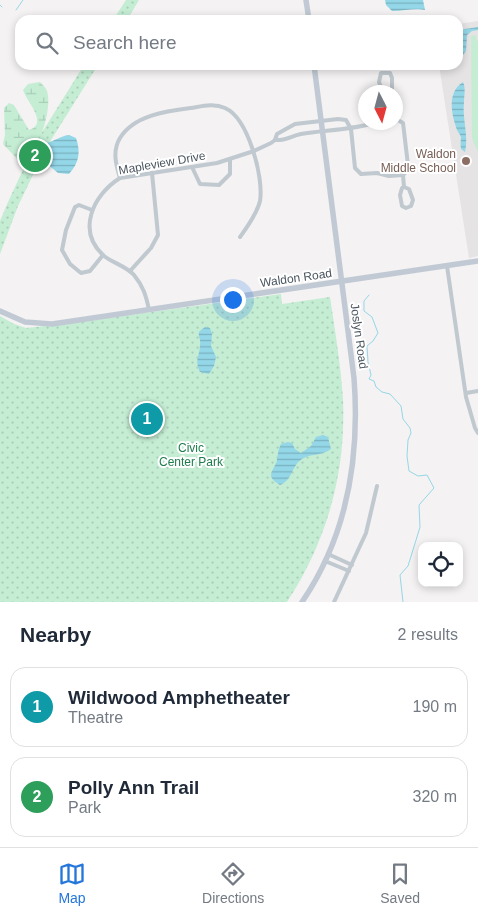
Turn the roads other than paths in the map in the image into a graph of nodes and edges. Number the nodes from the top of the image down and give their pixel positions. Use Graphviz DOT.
graph roads {
  1 [pos="306,0"];
  2 [pos="308,15"];
  3 [pos="315,70"];
  4 [pos="387,92"];
  5 [pos="320,121"];
  6 [pos="295,124"];
  7 [pos="403,125"];
  8 [pos="358,127"];
  9 [pos="351,129"];
  10 [pos="322,131"];
  11 [pos="297,135"];
  12 [pos="275,140"];
  13 [pos="254,151"];
  14 [pos="230,160"];
  15 [pos="192,167"];
  16 [pos="152,173"];
  17 [pos="403,175"];
  18 [pos="120,178"];
  19 [pos="404,187"];
  20 [pos="92,210"];
  21 [pos="240,237"];
  22 [pos="103,255"];
  23 [pos="478,261"];
  24 [pos="447,266"];
  25 [pos="130,271"];
  26 [pos="341,281"];
  27 [pos="149,310"];
  28 [pos="0,311"];
  29 [pos="478,391"];
  30 [pos="466,392"];
  31 [pos="478,433"];
  32 [pos="377,486"];
  33 [pos="328,554"];
  34 [pos="325,560"];
  35 [pos="352,564"];
  36 [pos="349,571"];
  37 [pos="302,602"];
  38 [pos="334,602"];
  1 -- 2 [label="street"];
  3 -- 5 [label="street, Joslyn Road"];
  4 -- 4 [label="street"];
  5 -- 6 [label="street, Mapleview Drive"];
  5 -- 9 [label="street, Mapleview Drive"];
  5 -- 10 [label="street, Joslyn Road"];
  6 -- 11 [label="street"];
  6 -- 12 [label="street, Mapleview Drive"];
  7 -- 17 [label="street"];
  8 -- 9 [label="street, Mapleview Drive"];
  9 -- 10 [label="street, Mapleview Drive"];
  9 -- 17 [label="street"];
  10 -- 11 [label="street, Mapleview Drive"];
  10 -- 26 [label="street, Joslyn Road"];
  11 -- 12 [label="street, Mapleview Drive"];
  12 -- 13 [label="street, Mapleview Drive"];
  13 -- 14 [label="street, Mapleview Drive"];
  13 -- 18 [label="street"];
  13 -- 21 [label="street"];
  14 -- 15 [label="street, Mapleview Drive"];
  14 -- 15 [label="street"];
  15 -- 16 [label="street, Mapleview Drive"];
  16 -- 18 [label="street, Mapleview Drive"];
  16 -- 25 [label="street"];
  17 -- 19 [label="street"];
  18 -- 20 [label="street, Mapleview Drive"];
  19 -- 19 [label="street"];
  20 -- 22 [label="street, Mapleview Drive"];
  20 -- 22 [label="street"];
  22 -- 25 [label="street, Mapleview Drive"];
  23 -- 24 [label="street, Waldon Road"];
  24 -- 26 [label="street, Waldon Road"];
  24 -- 30 [label="street"];
  25 -- 27 [label="street, Mapleview Drive"];
  26 -- 27 [label="street, Waldon Road"];
  26 -- 33 [label="street, Joslyn Road"];
  27 -- 28 [label="street, Waldon Road"];
  29 -- 30 [label="street"];
  30 -- 31 [label="street"];
  32 -- 35 [label="street"];
  33 -- 34 [label="street, Joslyn Road"];
  33 -- 35 [label="street"];
  34 -- 36 [label="street"];
  34 -- 37 [label="street, Joslyn Road"];
  35 -- 36 [label="street"];
  36 -- 38 [label="street"];
}
